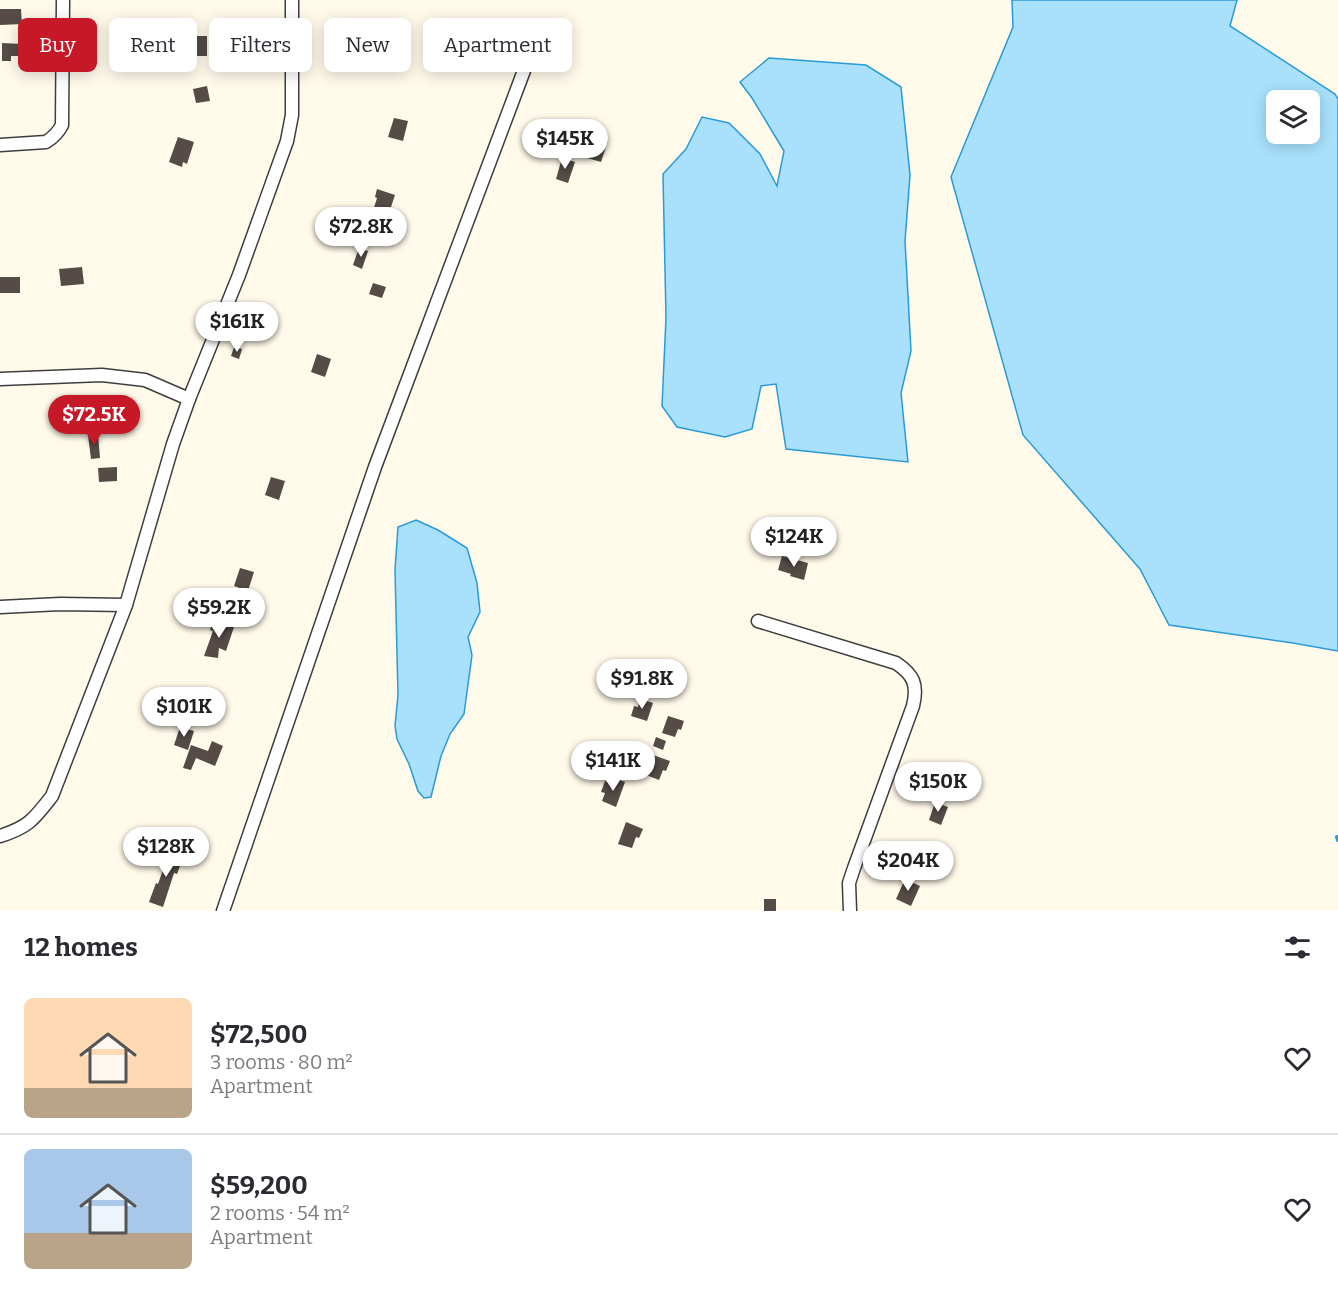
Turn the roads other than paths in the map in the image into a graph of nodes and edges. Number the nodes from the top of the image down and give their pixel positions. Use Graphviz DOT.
graph roads {
  1 [pos="63,0"];
  2 [pos="292,0"];
  3 [pos="523,72"];
  4 [pos="0,145"];
  5 [pos="0,379"];
  6 [pos="189,399"];
  7 [pos="126,605"];
  8 [pos="0,607"];
  9 [pos="758,621"];
  10 [pos="0,836"];
  11 [pos="223,911"];
  12 [pos="850,911"];
  1 -- 4 [label="street"];
  2 -- 6 [label="street"];
  3 -- 11 [label="street"];
  5 -- 6 [label="street"];
  6 -- 7 [label="street"];
  7 -- 8 [label="street"];
  7 -- 10 [label="street"];
  9 -- 12 [label="street"];
}
